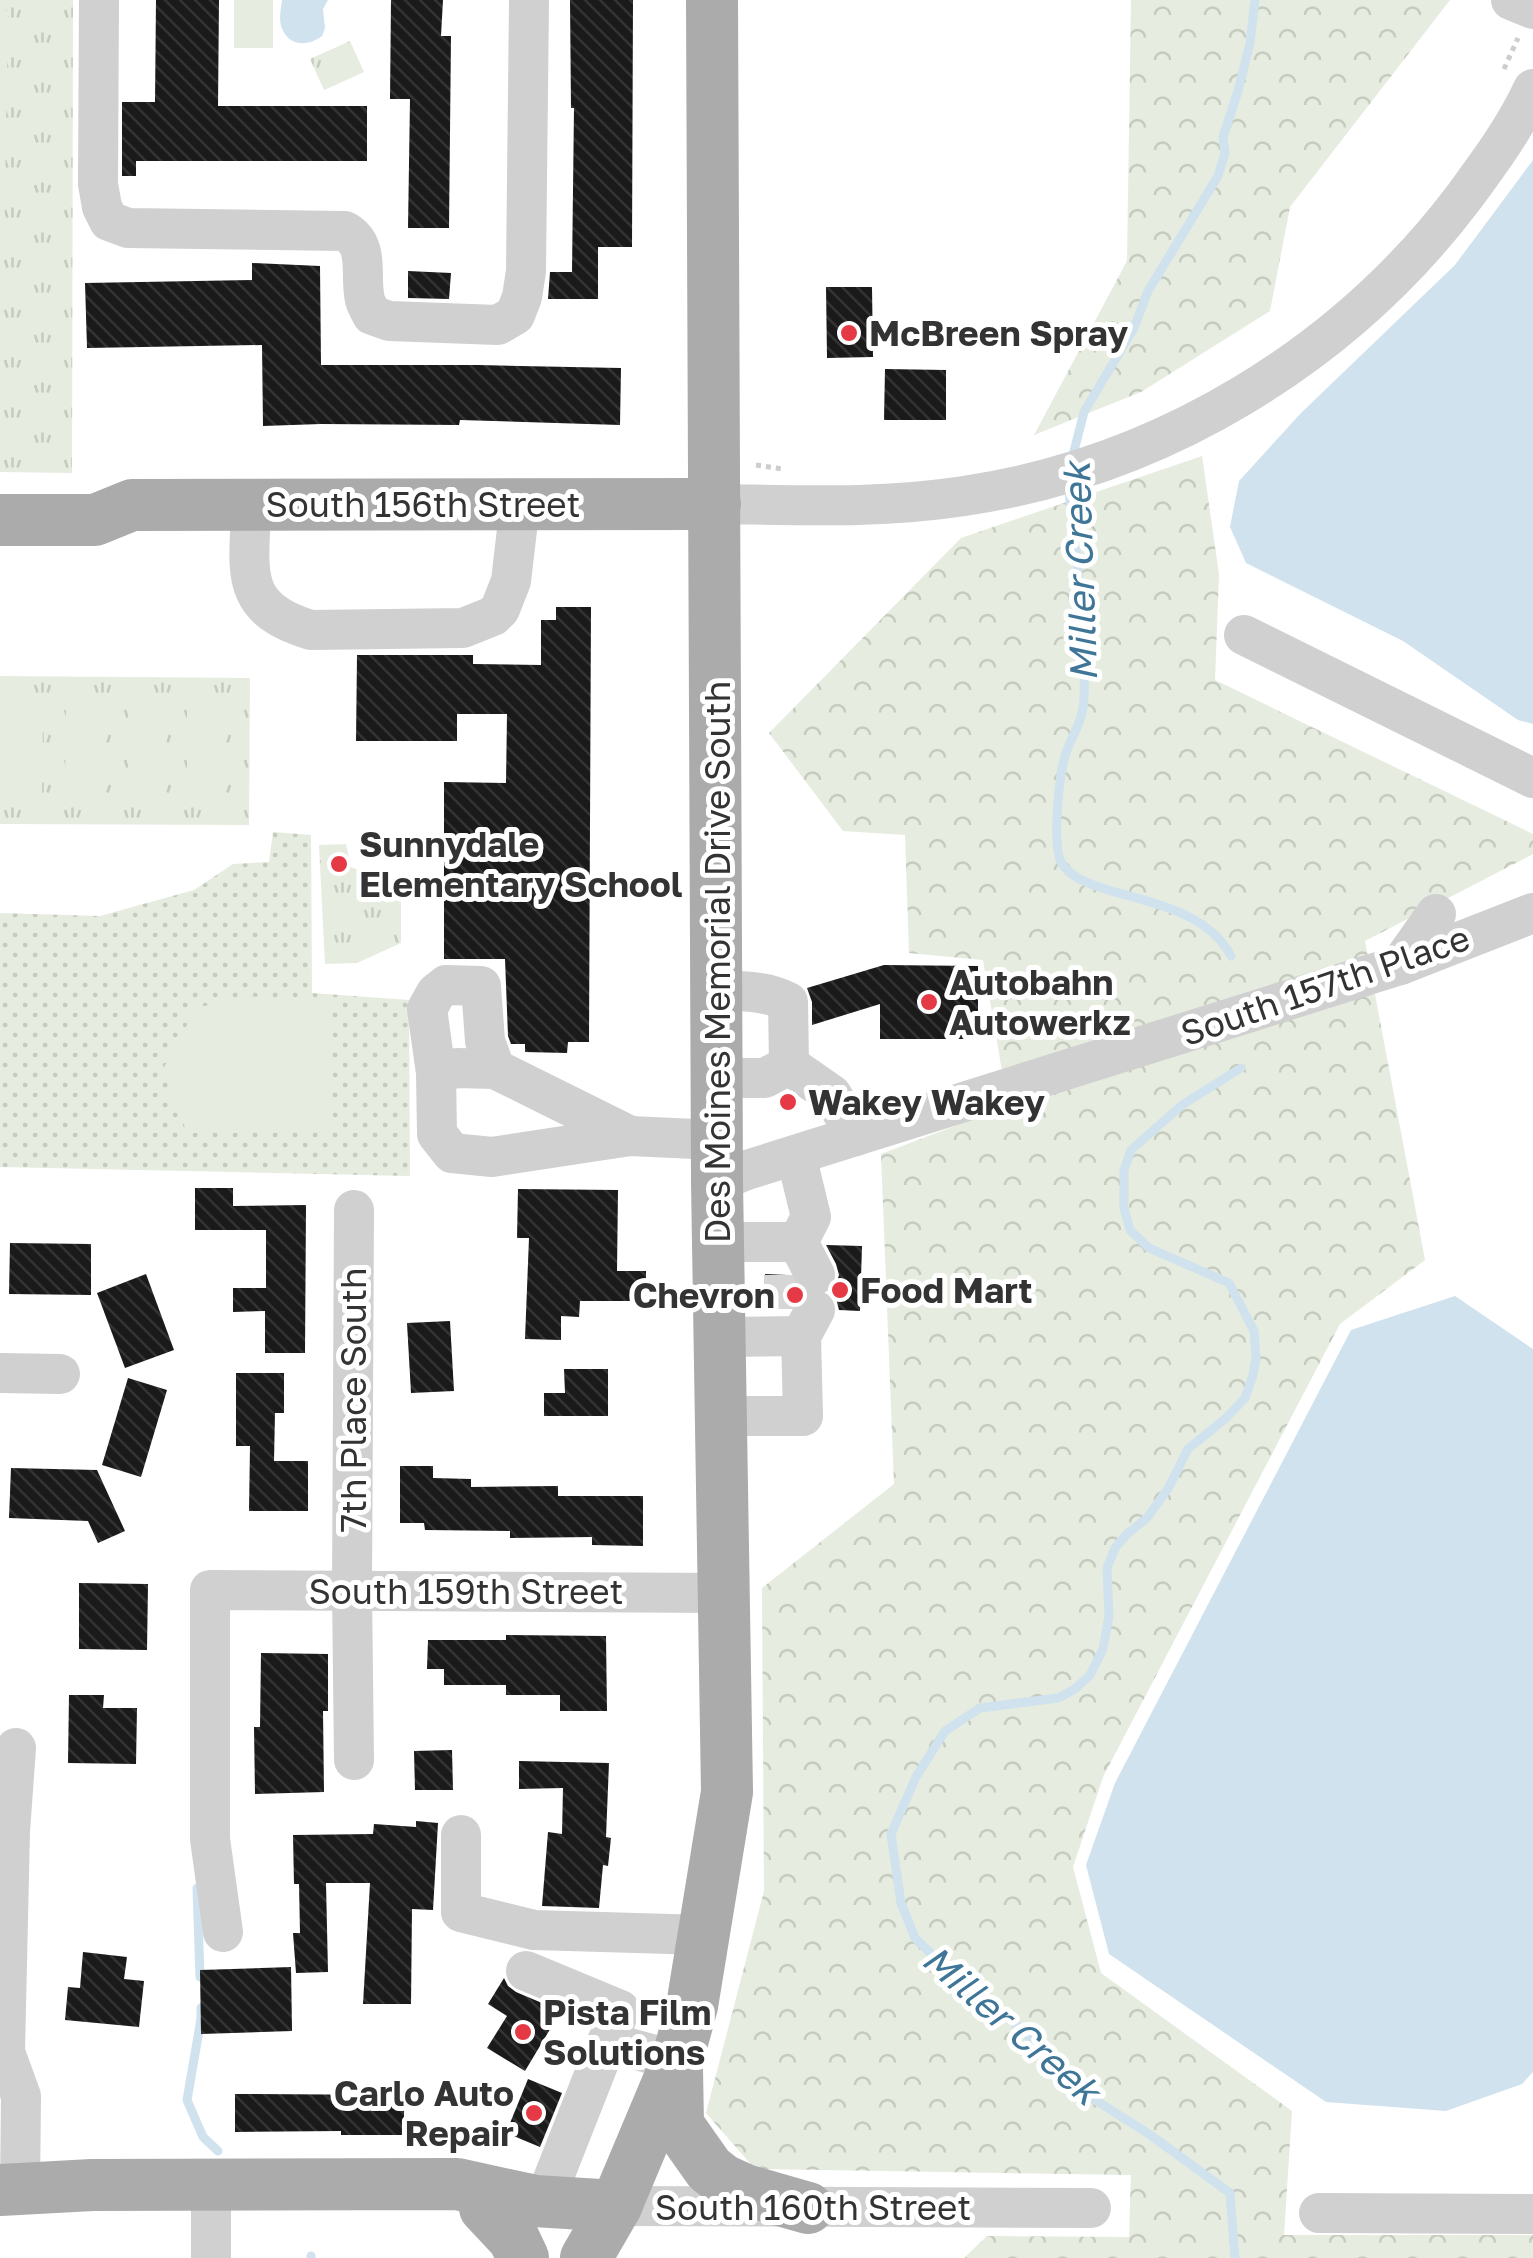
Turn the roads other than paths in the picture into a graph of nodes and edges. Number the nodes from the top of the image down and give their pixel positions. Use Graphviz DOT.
graph roads {
  1 [pos="99,0"];
  2 [pos="529,0"];
  3 [pos="712,0"];
  4 [pos="1511,0"];
  5 [pos="1533,9"];
  6 [pos="1516,85"];
  7 [pos="0,488"];
  8 [pos="132,504"];
  9 [pos="251,504"];
  10 [pos="520,504"];
  11 [pos="715,504"];
  12 [pos="0,520"];
  13 [pos="1244,635"];
  14 [pos="1533,778"];
  15 [pos="1533,913"];
  16 [pos="1436,914"];
  17 [pos="1400,965"];
  18 [pos="716,991"];
  19 [pos="789,1065"];
  20 [pos="495,1069"];
  21 [pos="436,1073"];
  22 [pos="717,1078"];
  23 [pos="630,1136"];
  24 [pos="856,1136"];
  25 [pos="796,1155"];
  26 [pos="717,1161"];
  27 [pos="354,1210"];
  28 [pos="718,1242"];
  29 [pos="799,1291"];
  30 [pos="719,1338"];
  31 [pos="0,1373"];
  32 [pos="60,1374"];
  33 [pos="720,1416"];
  34 [pos="352,1590"];
  35 [pos="722,1593"];
  36 [pos="16,1748"];
  37 [pos="354,1760"];
  38 [pos="461,1835"];
  39 [pos="223,1932"];
  40 [pos="704,1935"];
  41 [pos="526,1971"];
  42 [pos="608,2042"];
  43 [pos="676,2061"];
  44 [pos="6,2200"];
  45 [pos="212,2204"];
  46 [pos="521,2204"];
  47 [pos="616,2206"];
  48 [pos="808,2208"];
  49 [pos="1091,2208"];
  50 [pos="1318,2213"];
  51 [pos="1533,2214"];
  52 [pos="211,2258"];
  53 [pos="522,2258"];
  54 [pos="586,2258"];
  1 -- 2 [label="street"];
  3 -- 11 [label="main road, Des Moines Memorial Drive South"];
  4 -- 5 [label="street"];
  6 -- 11 [label="street"];
  7 -- 8 [label="main road, South 156th Street"];
  8 -- 9 [label="main road, South 156th Street"];
  8 -- 12 [label="main road, South 156th Street"];
  9 -- 10 [label="main road, South 156th Street"];
  9 -- 10 [label="street"];
  10 -- 11 [label="main road, South 156th Street"];
  11 -- 18 [label="main road, Des Moines Memorial Drive South"];
  13 -- 14 [label="street"];
  15 -- 17 [label="street, South 157th Place"];
  16 -- 17 [label="street"];
  17 -- 24 [label="street, South 157th Place"];
  18 -- 19 [label="street"];
  18 -- 22 [label="main road, Des Moines Memorial Drive South"];
  19 -- 22 [label="street"];
  19 -- 24 [label="street"];
  20 -- 21 [label="street"];
  20 -- 21 [label="street"];
  20 -- 23 [label="street"];
  21 -- 23 [label="street"];
  22 -- 26 [label="main road, Des Moines Memorial Drive South"];
  23 -- 26 [label="street"];
  24 -- 25 [label="street, South 157th Place"];
  25 -- 26 [label="street, South 157th Place"];
  25 -- 29 [label="street"];
  26 -- 28 [label="main road, Des Moines Memorial Drive South"];
  27 -- 34 [label="street, 7th Place South"];
  28 -- 29 [label="street"];
  28 -- 30 [label="main road, Des Moines Memorial Drive South"];
  29 -- 30 [label="street"];
  29 -- 33 [label="street"];
  30 -- 33 [label="main road, Des Moines Memorial Drive South"];
  31 -- 32 [label="street"];
  33 -- 35 [label="main road, Des Moines Memorial Drive South"];
  34 -- 35 [label="street, South 159th Street"];
  34 -- 37 [label="street, 7th Place South"];
  34 -- 39 [label="street, South 159th Street"];
  35 -- 40 [label="main road, Des Moines Memorial Drive South"];
  36 -- 44 [label="street"];
  38 -- 40 [label="street"];
  40 -- 43 [label="main road, Des Moines Memorial Drive South"];
  41 -- 42 [label="street"];
  42 -- 43 [label="street"];
  42 -- 46 [label="street"];
  43 -- 47 [label="main road, Des Moines Memorial Drive South"];
  43 -- 48 [label="main road"];
  44 -- 45 [label="main road, South 160th Street"];
  44 -- 46 [label="main road, South 160th Street"];
  45 -- 46 [label="main road, South 160th Street"];
  45 -- 52 [label="street"];
  46 -- 47 [label="main road, South 160th Street"];
  46 -- 53 [label="main road"];
  47 -- 48 [label="street, South 160th Street"];
  47 -- 54 [label="main road, Des Moines Memorial Drive South"];
  48 -- 49 [label="street, South 160th Street"];
  50 -- 51 [label="street"];
}
